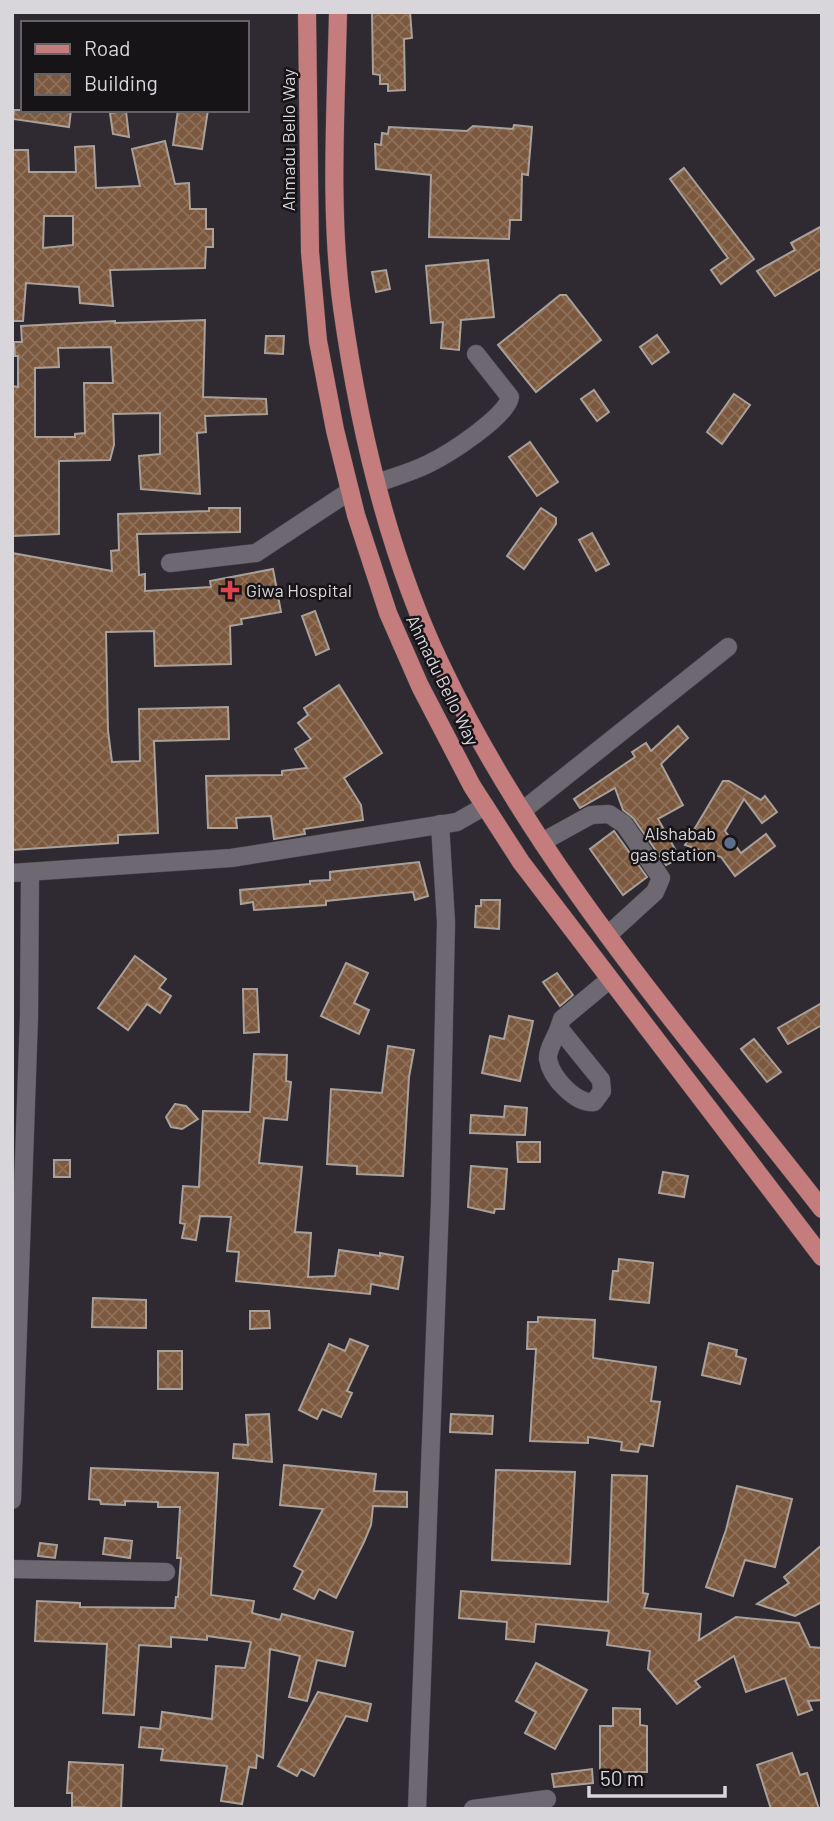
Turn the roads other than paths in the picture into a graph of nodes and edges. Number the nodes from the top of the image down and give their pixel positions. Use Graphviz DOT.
graph roads {
  1 [pos="307,12"];
  2 [pos="338,12"];
  3 [pos="476,354"];
  4 [pos="377,483"];
  5 [pos="350,491"];
  6 [pos="170,563"];
  7 [pos="728,647"];
  8 [pos="485,806"];
  9 [pos="522,811"];
  10 [pos="440,824"];
  11 [pos="542,842"];
  12 [pos="21,873"];
  13 [pos="609,934"];
  14 [pos="609,980"];
  15 [pos="559,1028"];
  16 [pos="822,1209"];
  17 [pos="822,1257"];
  18 [pos="12,1500"];
  19 [pos="12,1569"];
  20 [pos="166,1573"];
  21 [pos="547,1799"];
  22 [pos="417,1809"];
  23 [pos="473,1809"];
  1 -- 5 [label="main road, Ahmadu Bello Way"];
  2 -- 4 [label="main road, Ahmadu Bello Way"];
  3 -- 4 [label="street"];
  4 -- 9 [label="main road, Ahmadu Bello Way"];
  5 -- 6 [label="street"];
  5 -- 8 [label="main road, Ahmadu Bello Way"];
  7 -- 9 [label="street"];
  8 -- 10 [label="street"];
  8 -- 14 [label="main road, Ahmadu Bello Way"];
  9 -- 11 [label="main road, Ahmadu Bello Way"];
  10 -- 12 [label="street"];
  10 -- 22 [label="street"];
  11 -- 13 [label="main road, Ahmadu Bello Way"];
  11 -- 13 [label="street"];
  12 -- 18 [label="street"];
  13 -- 16 [label="main road, Ahmadu Bello Way"];
  14 -- 15 [label="street"];
  14 -- 17 [label="main road, Ahmadu Bello Way"];
  19 -- 20 [label="street"];
  21 -- 23 [label="street"];
}
